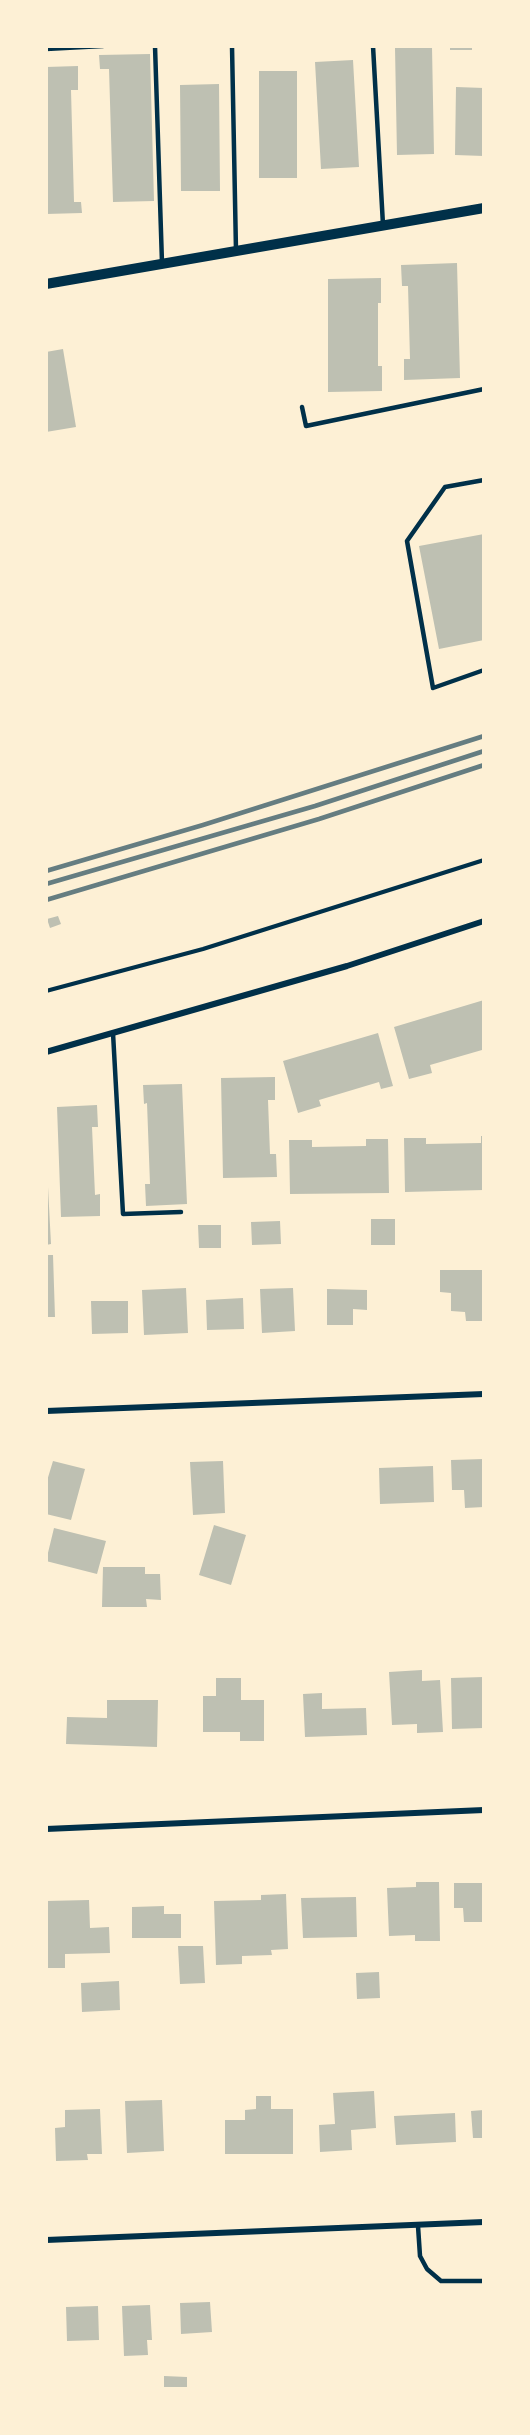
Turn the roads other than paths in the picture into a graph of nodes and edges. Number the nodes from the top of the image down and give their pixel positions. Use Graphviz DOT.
graph roads {
  1 [pos="103,46"];
  2 [pos="155,46"];
  3 [pos="231,46"];
  4 [pos="373,46"];
  5 [pos="46,49"];
  6 [pos="483,208"];
  7 [pos="383,225"];
  8 [pos="236,251"];
  9 [pos="162,263"];
  10 [pos="46,284"];
  11 [pos="483,389"];
  12 [pos="302,407"];
  13 [pos="483,480"];
  14 [pos="483,670"];
  15 [pos="483,921"];
  16 [pos="113,1033"];
  17 [pos="46,1052"];
  18 [pos="181,1212"];
  19 [pos="483,1394"];
  20 [pos="46,1411"];
  21 [pos="483,1810"];
  22 [pos="46,1829"];
  23 [pos="483,2222"];
  24 [pos="418,2226"];
  25 [pos="46,2240"];
  26 [pos="483,2281"];
  1 -- 5 [label="lane"];
  2 -- 9 [label="lane"];
  3 -- 8 [label="lane"];
  4 -- 7 [label="lane"];
  6 -- 7 [label="street"];
  7 -- 8 [label="street"];
  8 -- 9 [label="street"];
  9 -- 10 [label="street"];
  11 -- 12 [label="lane"];
  13 -- 14 [label="lane"];
  15 -- 16 [label="street"];
  16 -- 17 [label="street"];
  16 -- 18 [label="lane"];
  19 -- 20 [label="street"];
  21 -- 22 [label="street"];
  23 -- 24 [label="street"];
  24 -- 25 [label="street"];
  24 -- 26 [label="lane"];
}
